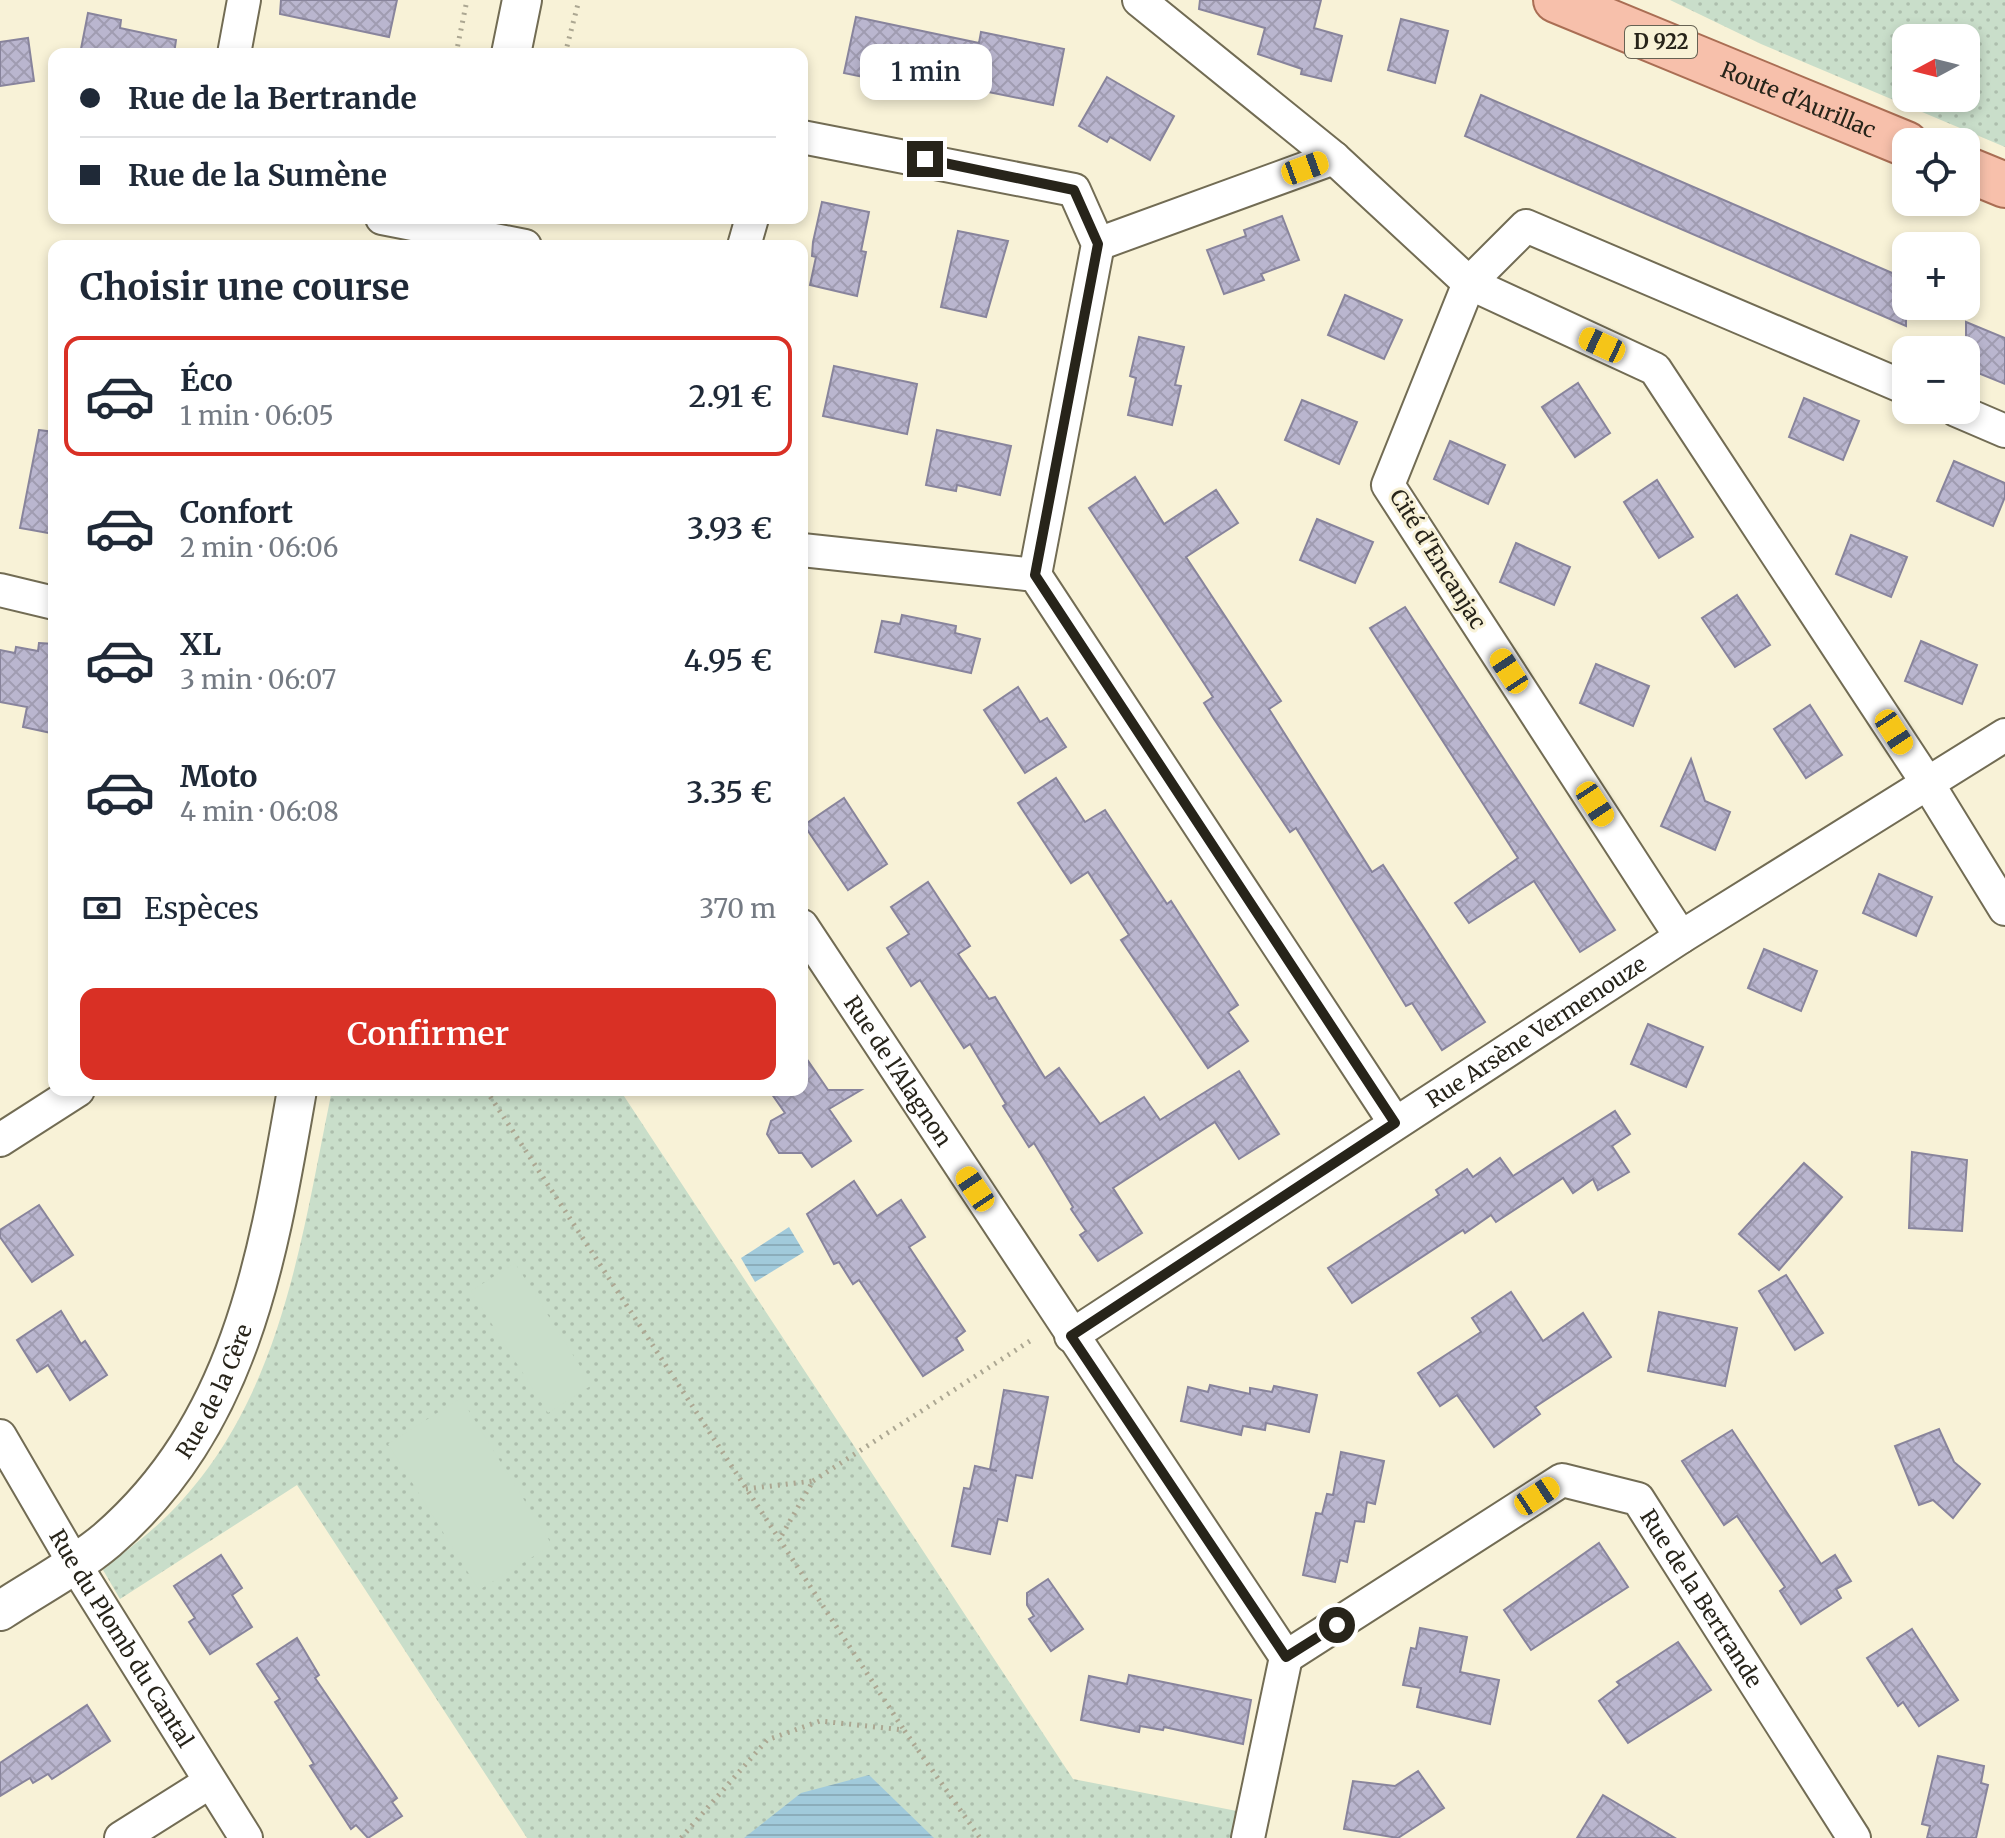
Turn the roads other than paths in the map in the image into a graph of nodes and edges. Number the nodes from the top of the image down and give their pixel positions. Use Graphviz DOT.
graph roads {
  1 [pos="244,0"];
  2 [pos="522,0"];
  3 [pos="1139,0"];
  4 [pos="1556,0"];
  5 [pos="235,48"];
  6 [pos="512,48"];
  7 [pos="808,138"];
  8 [pos="1892,138"];
  9 [pos="1334,158"];
  10 [pos="1980,175"];
  11 [pos="2005,185"];
  12 [pos="419,224"];
  13 [pos="474,233"];
  14 [pos="501,240"];
  15 [pos="1098,244"];
  16 [pos="1469,283"];
  17 [pos="1892,382"];
  18 [pos="1980,420"];
  19 [pos="2005,431"];
  20 [pos="808,551"];
  21 [pos="1035,575"];
  22 [pos="0,590"];
  23 [pos="48,602"];
  24 [pos="2005,735"];
  25 [pos="1928,784"];
  26 [pos="2005,909"];
  27 [pos="808,935"];
  28 [pos="1681,937"];
  29 [pos="69,1096"];
  30 [pos="296,1096"];
  31 [pos="1395,1123"];
  32 [pos="0,1140"];
  33 [pos="1066,1328"];
  34 [pos="0,1436"];
  35 [pos="74,1563"];
  36 [pos="0,1611"];
  37 [pos="1286,1657"];
  38 [pos="210,1782"];
  39 [pos="121,1838"];
  40 [pos="246,1838"];
  41 [pos="1248,1838"];
  42 [pos="1854,1838"];
  1 -- 5 [label="street"];
  2 -- 6 [label="street"];
  3 -- 9 [label="street"];
  4 -- 8 [label="main road, Route d'Aurillac / D 922"];
  7 -- 15 [label="street"];
  9 -- 15 [label="street"];
  9 -- 16 [label="street"];
  10 -- 11 [label="main road"];
  12 -- 13 [label="street"];
  13 -- 14 [label="street"];
  15 -- 21 [label="street"];
  16 -- 17 [label="street, Cité d'Encanjac"];
  16 -- 25 [label="street"];
  16 -- 28 [label="street, Cité d'Encanjac"];
  18 -- 19 [label="street"];
  20 -- 21 [label="street"];
  21 -- 31 [label="street"];
  22 -- 23 [label="street"];
  24 -- 25 [label="street, Rue Arsène Vermenouze"];
  25 -- 26 [label="street"];
  25 -- 28 [label="street, Rue Arsène Vermenouze"];
  27 -- 33 [label="street, Rue de l'Alagnon"];
  28 -- 31 [label="street, Rue Arsène Vermenouze"];
  29 -- 32 [label="street"];
  30 -- 35 [label="street, Rue de la Cère"];
  31 -- 33 [label="street, Rue Arsène Vermenouze"];
  33 -- 37 [label="street, Rue de l'Alagnon"];
  34 -- 35 [label="street, Rue du Plomb du Cantal"];
  35 -- 36 [label="street, Rue de la Cère"];
  35 -- 38 [label="street, Rue du Plomb du Cantal"];
  37 -- 41 [label="street"];
  37 -- 42 [label="street, Rue de la Bertrande"];
  38 -- 39 [label="street"];
  38 -- 40 [label="street, Rue du Plomb du Cantal"];
}
